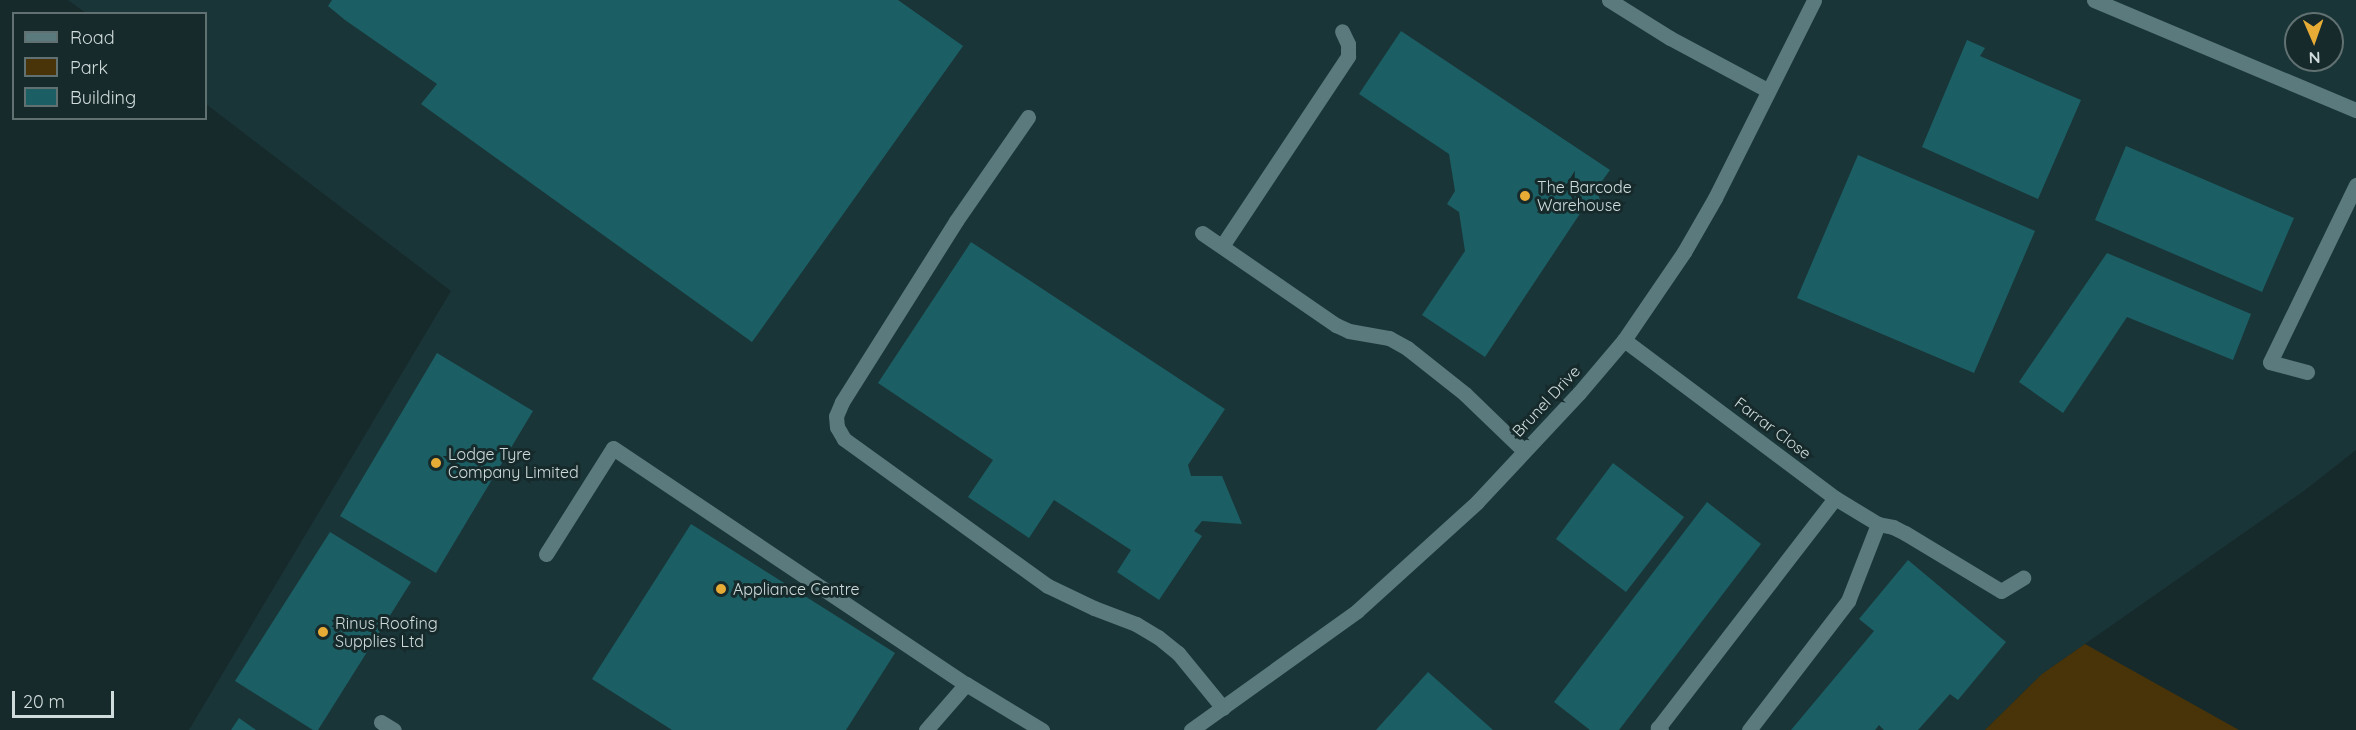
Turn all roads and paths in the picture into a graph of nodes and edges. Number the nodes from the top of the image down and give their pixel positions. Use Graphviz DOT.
graph roads {
  1 [pos="1609,0"];
  2 [pos="1814,0"];
  3 [pos="2094,0"];
  4 [pos="1342,31"];
  5 [pos="1767,90"];
  6 [pos="2356,110"];
  7 [pos="1028,117"];
  8 [pos="2356,185"];
  9 [pos="1202,233"];
  10 [pos="1222,246"];
  11 [pos="1624,340"];
  12 [pos="2307,372"];
  13 [pos="1524,451"];
  14 [pos="1835,498"];
  15 [pos="1878,524"];
  16 [pos="546,554"];
  17 [pos="2023,578"];
  18 [pos="966,684"];
  19 [pos="1223,708"];
  20 [pos="926,730"];
  21 [pos="1042,730"];
  22 [pos="1191,730"];
  23 [pos="1661,730"];
  24 [pos="1749,730"];
  1 -- 5 [label="street"];
  2 -- 5 [label="street, Brunel Drive"];
  3 -- 6 [label="street"];
  4 -- 10 [label="street"];
  5 -- 11 [label="street, Brunel Drive"];
  7 -- 19 [label="street"];
  8 -- 12 [label="street"];
  9 -- 10 [label="street"];
  10 -- 13 [label="street"];
  11 -- 13 [label="street, Brunel Drive"];
  11 -- 14 [label="street, Farrar Close"];
  13 -- 19 [label="street, Brunel Drive"];
  14 -- 15 [label="street, Farrar Close"];
  14 -- 23 [label="street"];
  15 -- 17 [label="street, Farrar Close"];
  15 -- 24 [label="street"];
  16 -- 18 [label="street"];
  18 -- 20 [label="street"];
  18 -- 21 [label="street"];
  19 -- 22 [label="street, Brunel Drive"];
}
